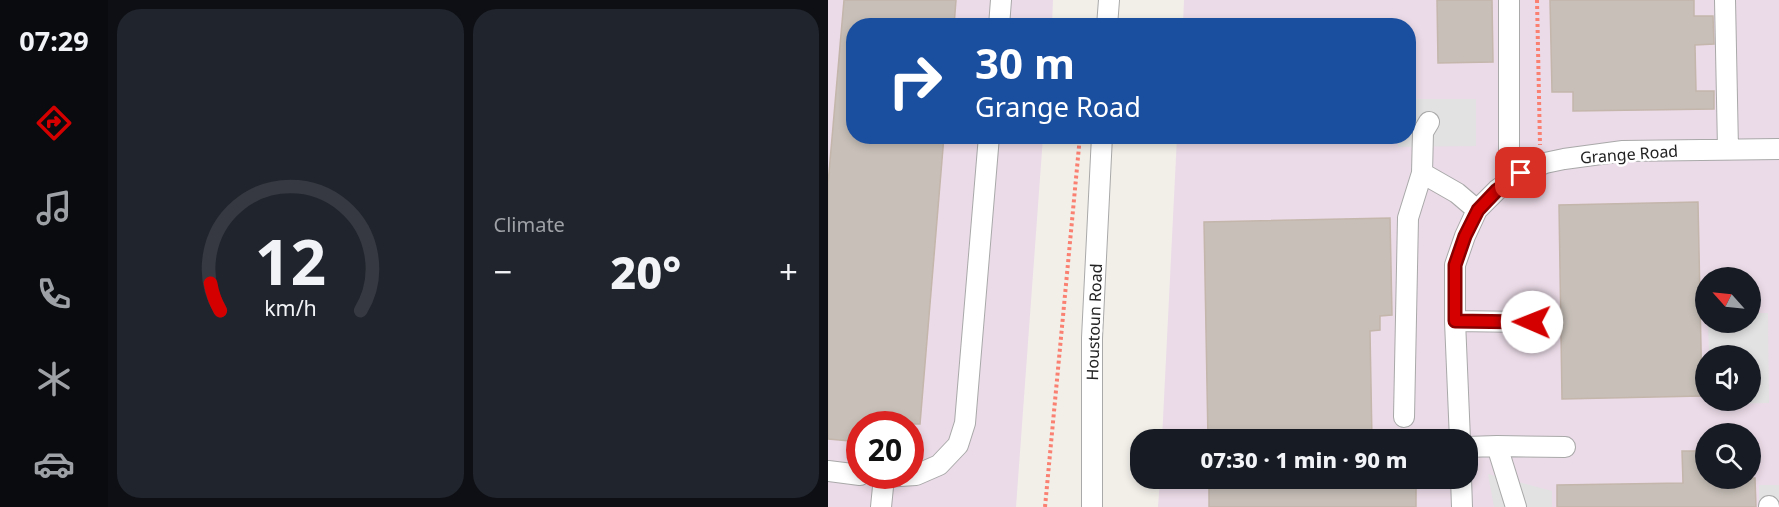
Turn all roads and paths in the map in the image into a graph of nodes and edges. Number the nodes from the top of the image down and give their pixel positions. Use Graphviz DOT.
graph roads {
  1 [pos="1001,0"];
  2 [pos="1109,0"];
  3 [pos="1509,0"];
  4 [pos="1538,0"];
  5 [pos="1725,0"];
  6 [pos="1000,18"];
  7 [pos="1108,18"];
  8 [pos="1429,122"];
  9 [pos="988,144"];
  10 [pos="1079,144"];
  11 [pos="1102,144"];
  12 [pos="1728,149"];
  13 [pos="1779,149"];
  14 [pos="1545,163"];
  15 [pos="1422,173"];
  16 [pos="1509,181"];
  17 [pos="1478,210"];
  18 [pos="1455,321"];
  19 [pos="1532,322"];
  20 [pos="1404,417"];
  21 [pos="1460,429"];
  22 [pos="1497,446"];
  23 [pos="1478,447"];
  24 [pos="1565,447"];
  25 [pos="828,471"];
  26 [pos="924,472"];
  27 [pos="846,473"];
  28 [pos="878,489"];
  29 [pos="1461,489"];
  30 [pos="881,507"];
  31 [pos="1045,507"];
  32 [pos="1092,507"];
  33 [pos="1462,507"];
  34 [pos="1516,507"];
  1 -- 6 [label="street"];
  2 -- 7 [label="street"];
  3 -- 16 [label="street"];
  4 -- 14 [label="path"];
  5 -- 12 [label="street"];
  8 -- 15 [label="street"];
  9 -- 26 [label="street"];
  10 -- 31 [label="path"];
  11 -- 32 [label="street, Houstoun Road"];
  12 -- 13 [label="street, Grange Road"];
  12 -- 14 [label="street, Grange Road"];
  14 -- 16 [label="street, Grange Road"];
  15 -- 17 [label="street"];
  15 -- 20 [label="street"];
  16 -- 17 [label="street, Grange Road"];
  17 -- 18 [label="street, Grange Road"];
  18 -- 19 [label="street"];
  18 -- 21 [label="street, Grange Road"];
  22 -- 23 [label="street"];
  22 -- 24 [label="street"];
  22 -- 34 [label="street"];
  25 -- 27 [label="street"];
  28 -- 30 [label="street"];
  29 -- 33 [label="street"];
}
